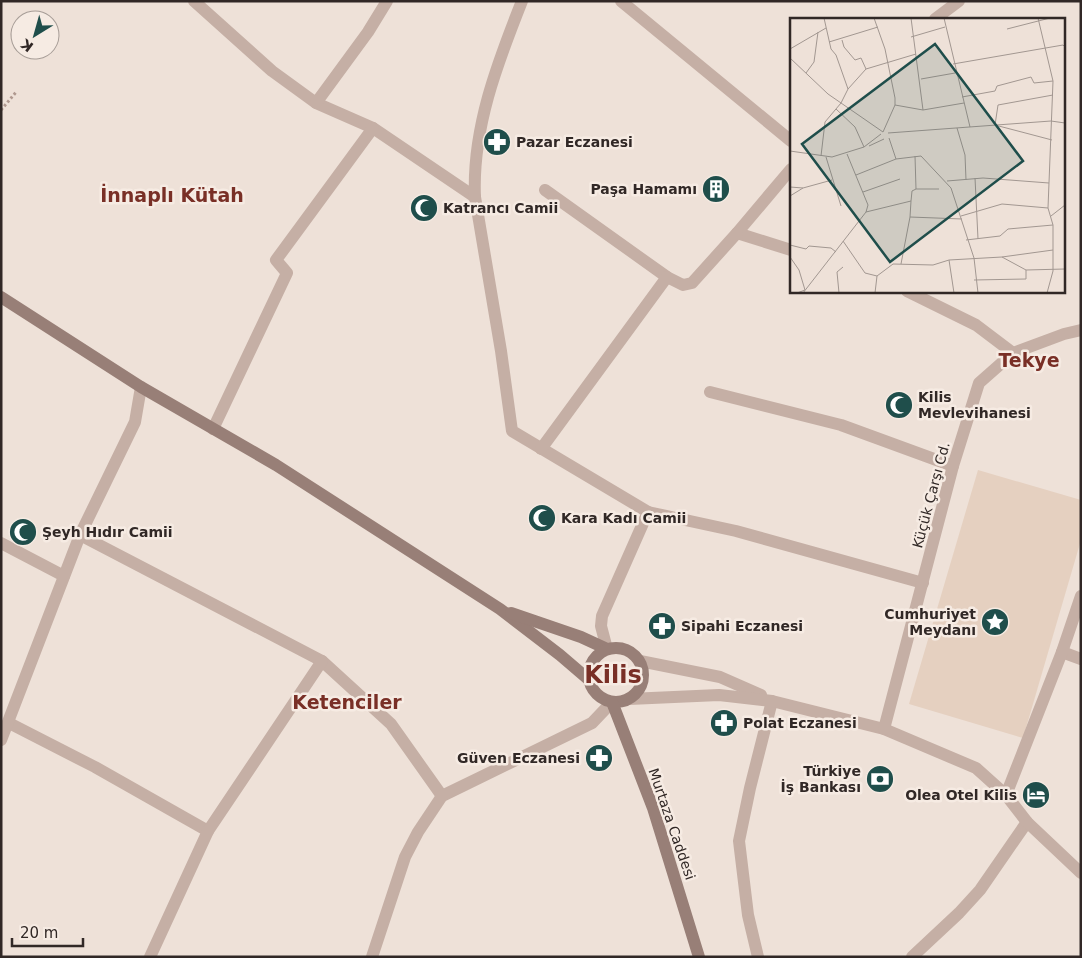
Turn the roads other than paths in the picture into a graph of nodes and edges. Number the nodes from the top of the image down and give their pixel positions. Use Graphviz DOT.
graph roads {
  1 [pos="194,1"];
  2 [pos="387,1"];
  3 [pos="522,1"];
  4 [pos="621,1"];
  5 [pos="959,1"];
  6 [pos="936,18"];
  7 [pos="316,103"];
  8 [pos="373,128"];
  9 [pos="790,140"];
  10 [pos="790,170"];
  11 [pos="545,190"];
  12 [pos="475,197"];
  13 [pos="737,233"];
  14 [pos="790,250"];
  15 [pos="667,277"];
  16 [pos="909,292"];
  17 [pos="2,298"];
  18 [pos="1081,330"];
  19 [pos="1013,354"];
  20 [pos="141,388"];
  21 [pos="710,392"];
  22 [pos="213,430"];
  23 [pos="541,450"];
  24 [pos="953,466"];
  25 [pos="648,512"];
  26 [pos="80,535"];
  27 [pos="1,543"];
  28 [pos="64,576"];
  29 [pos="923,583"];
  30 [pos="1081,596"];
  31 [pos="500,609"];
  32 [pos="607,649"];
  33 [pos="1062,652"];
  34 [pos="1081,659"];
  35 [pos="322,661"];
  36 [pos="640,661"];
  37 [pos="588,678"];
  38 [pos="629,699"];
  39 [pos="772,701"];
  40 [pos="612,702"];
  41 [pos="8,723"];
  42 [pos="884,729"];
  43 [pos="1,740"];
  44 [pos="1006,795"];
  45 [pos="442,796"];
  46 [pos="1027,822"];
  47 [pos="208,831"];
  48 [pos="1081,873"];
  49 [pos="150,957"];
  50 [pos="372,957"];
  51 [pos="699,957"];
  52 [pos="758,957"];
  53 [pos="912,957"];
  1 -- 7 [label="street"];
  2 -- 7 [label="street"];
  3 -- 12 [label="street"];
  4 -- 9 [label="street"];
  5 -- 6 [label="street"];
  7 -- 8 [label="street"];
  8 -- 12 [label="street"];
  8 -- 22 [label="street"];
  10 -- 13 [label="street"];
  11 -- 15 [label="street"];
  12 -- 23 [label="street"];
  13 -- 14 [label="street"];
  13 -- 15 [label="street"];
  15 -- 23 [label="street"];
  16 -- 19 [label="street"];
  17 -- 20 [label="main road"];
  18 -- 19 [label="street, Küçük Çarşı Cd."];
  19 -- 24 [label="street, Küçük Çarşı Cd."];
  20 -- 22 [label="main road"];
  20 -- 26 [label="street"];
  21 -- 24 [label="street"];
  22 -- 31 [label="main road"];
  23 -- 25 [label="street"];
  24 -- 29 [label="street, Küçük Çarşı Cd."];
  25 -- 29 [label="street"];
  25 -- 32 [label="street"];
  26 -- 28 [label="street"];
  26 -- 35 [label="street"];
  27 -- 28 [label="street"];
  28 -- 41 [label="street"];
  29 -- 42 [label="street, Küçük Çarşı Cd."];
  30 -- 33 [label="street"];
  31 -- 32 [label="main road"];
  31 -- 37 [label="main road"];
  32 -- 36 [label="main road"];
  32 -- 37 [label="main road"];
  33 -- 34 [label="street"];
  33 -- 44 [label="street"];
  35 -- 45 [label="street"];
  35 -- 47 [label="street"];
  36 -- 38 [label="main road"];
  36 -- 39 [label="street"];
  37 -- 40 [label="main road"];
  38 -- 39 [label="street"];
  38 -- 40 [label="main road"];
  39 -- 42 [label="street"];
  39 -- 52 [label="street"];
  40 -- 45 [label="street"];
  40 -- 51 [label="main road, Murtaza Caddesi"];
  41 -- 43 [label="street"];
  41 -- 47 [label="street"];
  42 -- 44 [label="street"];
  44 -- 46 [label="street"];
  45 -- 50 [label="street"];
  46 -- 48 [label="street"];
  46 -- 53 [label="street"];
  47 -- 49 [label="street"];
}
